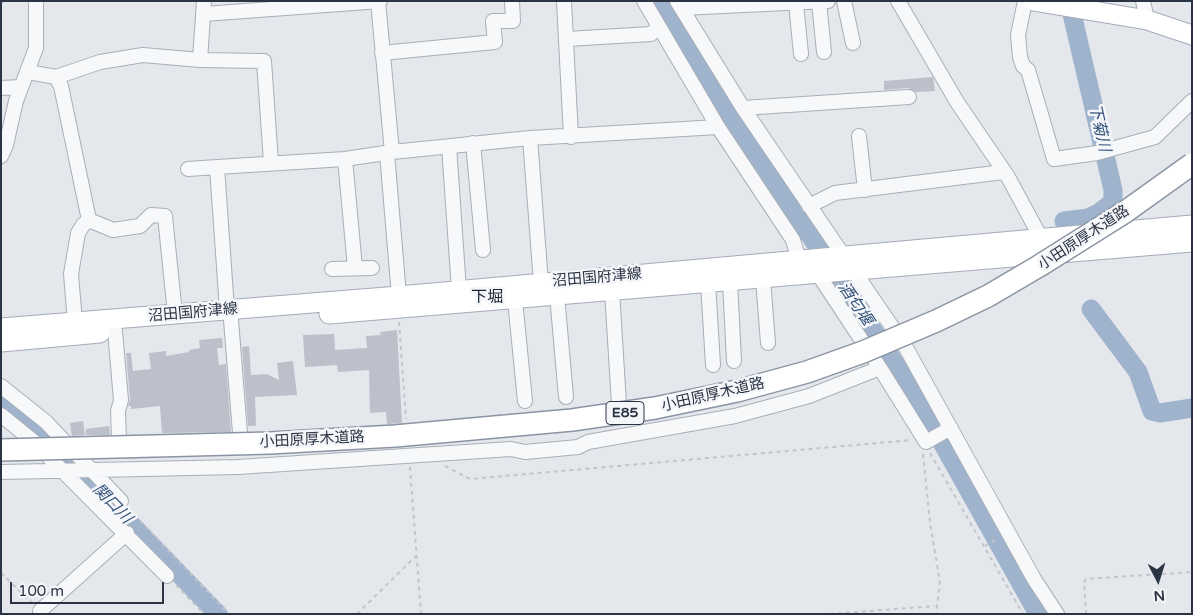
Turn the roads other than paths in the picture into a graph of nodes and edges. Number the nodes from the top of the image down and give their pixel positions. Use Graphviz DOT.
graph roads {
  1 [pos="36,1"];
  2 [pos="379,1"];
  3 [pos="512,1"];
  4 [pos="564,1"];
  5 [pos="644,1"];
  6 [pos="828,1"];
  7 [pos="844,1"];
  8 [pos="898,1"];
  9 [pos="1024,1"];
  10 [pos="1033,1"];
  11 [pos="1143,1"];
  12 [pos="819,2"];
  13 [pos="796,3"];
  14 [pos="679,5"];
  15 [pos="204,7"];
  16 [pos="1147,20"];
  17 [pos="658,28"];
  18 [pos="1192,35"];
  19 [pos="567,39"];
  20 [pos="853,43"];
  21 [pos="824,52"];
  22 [pos="382,53"];
  23 [pos="801,54"];
  24 [pos="200,60"];
  25 [pos="28,72"];
  26 [pos="56,78"];
  27 [pos="21,87"];
  28 [pos="1,88"];
  29 [pos="909,97"];
  30 [pos="1192,101"];
  31 [pos="742,108"];
  32 [pos="718,127"];
  33 [pos="571,136"];
  34 [pos="859,136"];
  35 [pos="530,138"];
  36 [pos="473,143"];
  37 [pos="450,146"];
  38 [pos="390,152"];
  39 [pos="1,156"];
  40 [pos="345,159"];
  41 [pos="271,163"];
  42 [pos="1192,164"];
  43 [pos="217,167"];
  44 [pos="188,169"];
  45 [pos="1003,172"];
  46 [pos="1192,181"];
  47 [pos="864,190"];
  48 [pos="809,206"];
  49 [pos="90,220"];
  50 [pos="1192,226"];
  51 [pos="1041,238"];
  52 [pos="1192,242"];
  53 [pos="483,250"];
  54 [pos="799,260"];
  55 [pos="846,264"];
  56 [pos="355,268"];
  57 [pos="372,268"];
  58 [pos="332,269"];
  59 [pos="821,274"];
  60 [pos="763,279"];
  61 [pos="730,282"];
  62 [pos="541,283"];
  63 [pos="708,283"];
  64 [pos="458,290"];
  65 [pos="612,291"];
  66 [pos="399,296"];
  67 [pos="557,296"];
  68 [pos="515,300"];
  69 [pos="175,314"];
  70 [pos="229,315"];
  71 [pos="75,322"];
  72 [pos="1,328"];
  73 [pos="115,331"];
  74 [pos="1,342"];
  75 [pos="768,344"];
  76 [pos="734,360"];
  77 [pos="713,365"];
  78 [pos="880,368"];
  79 [pos="1,386"];
  80 [pos="566,397"];
  81 [pos="524,401"];
  82 [pos="619,404"];
  83 [pos="1,415"];
  84 [pos="951,428"];
  85 [pos="240,433"];
  86 [pos="119,438"];
  87 [pos="1,450"];
  88 [pos="1,461"];
  89 [pos="93,471"];
  90 [pos="1,472"];
  91 [pos="65,472"];
  92 [pos="121,501"];
  93 [pos="127,533"];
  94 [pos="167,576"];
  95 [pos="40,611"];
  96 [pos="1057,614"];
  1 -- 25 [label="street"];
  2 -- 15 [label="street"];
  2 -- 22 [label="street"];
  3 -- 22 [label="street"];
  4 -- 19 [label="street"];
  5 -- 17 [label="street"];
  6 -- 12 [label="street"];
  7 -- 20 [label="street"];
  8 -- 45 [label="street"];
  9 -- 30 [label="street"];
  10 -- 16 [label="main road"];
  11 -- 16 [label="street"];
  12 -- 13 [label="street"];
  12 -- 21 [label="street"];
  13 -- 14 [label="street"];
  13 -- 23 [label="street"];
  14 -- 31 [label="street"];
  15 -- 24 [label="street"];
  16 -- 18 [label="main road"];
  17 -- 19 [label="street"];
  17 -- 32 [label="street"];
  19 -- 33 [label="street"];
  22 -- 38 [label="street"];
  24 -- 26 [label="street"];
  24 -- 41 [label="street"];
  25 -- 26 [label="street"];
  25 -- 27 [label="street"];
  26 -- 49 [label="street"];
  27 -- 28 [label="street"];
  27 -- 39 [label="street"];
  29 -- 31 [label="street"];
  31 -- 48 [label="street"];
  32 -- 33 [label="street"];
  32 -- 54 [label="street"];
  33 -- 35 [label="street"];
  34 -- 47 [label="street"];
  35 -- 36 [label="street"];
  35 -- 62 [label="street"];
  36 -- 37 [label="street"];
  36 -- 53 [label="street"];
  37 -- 38 [label="street"];
  37 -- 64 [label="street"];
  38 -- 40 [label="street"];
  38 -- 66 [label="street"];
  40 -- 41 [label="street"];
  40 -- 56 [label="street"];
  41 -- 43 [label="street"];
  42 -- 87 [label="highway, 小田原厚木道路 / E85, bridge"];
  43 -- 44 [label="street"];
  43 -- 70 [label="street"];
  45 -- 47 [label="street"];
  45 -- 51 [label="street"];
  46 -- 88 [label="highway, 小田原厚木道路 / E85"];
  47 -- 48 [label="street"];
  48 -- 55 [label="street"];
  49 -- 69 [label="street"];
  49 -- 71 [label="street"];
  50 -- 51 [label="main road, 沼田国府津線"];
  51 -- 55 [label="main road, 沼田国府津線"];
  52 -- 55 [label="main road, 沼田国府津線"];
  54 -- 55 [label="main road, 沼田国府津線"];
  54 -- 62 [label="main road, 沼田国府津線"];
  55 -- 59 [label="main road, 沼田国府津線"];
  55 -- 84 [label="street"];
  56 -- 57 [label="street"];
  56 -- 58 [label="street"];
  59 -- 60 [label="main road, 沼田国府津線"];
  59 -- 78 [label="street"];
  60 -- 61 [label="main road, 沼田国府津線"];
  60 -- 75 [label="street"];
  61 -- 63 [label="main road, 沼田国府津線"];
  61 -- 76 [label="street"];
  62 -- 64 [label="main road, 沼田国府津線"];
  63 -- 65 [label="main road, 沼田国府津線"];
  63 -- 77 [label="street"];
  64 -- 66 [label="main road, 沼田国府津線"];
  65 -- 67 [label="main road, 沼田国府津線"];
  65 -- 82 [label="street"];
  66 -- 70 [label="main road, 沼田国府津線"];
  67 -- 68 [label="main road, 沼田国府津線"];
  67 -- 80 [label="street"];
  68 -- 70 [label="main road, 沼田国府津線"];
  68 -- 81 [label="street"];
  69 -- 70 [label="main road, 沼田国府津線"];
  69 -- 71 [label="main road, 沼田国府津線"];
  70 -- 73 [label="main road, 沼田国府津線"];
  70 -- 85 [label="street"];
  71 -- 72 [label="main road, 沼田国府津線"];
  73 -- 74 [label="main road, 沼田国府津線"];
  73 -- 86 [label="street"];
  78 -- 84 [label="street"];
  78 -- 89 [label="street"];
  79 -- 89 [label="street"];
  83 -- 91 [label="street"];
  84 -- 96 [label="street"];
  89 -- 91 [label="street"];
  89 -- 92 [label="street"];
  90 -- 91 [label="street"];
  91 -- 93 [label="street"];
  93 -- 94 [label="street"];
  93 -- 95 [label="street"];
}
